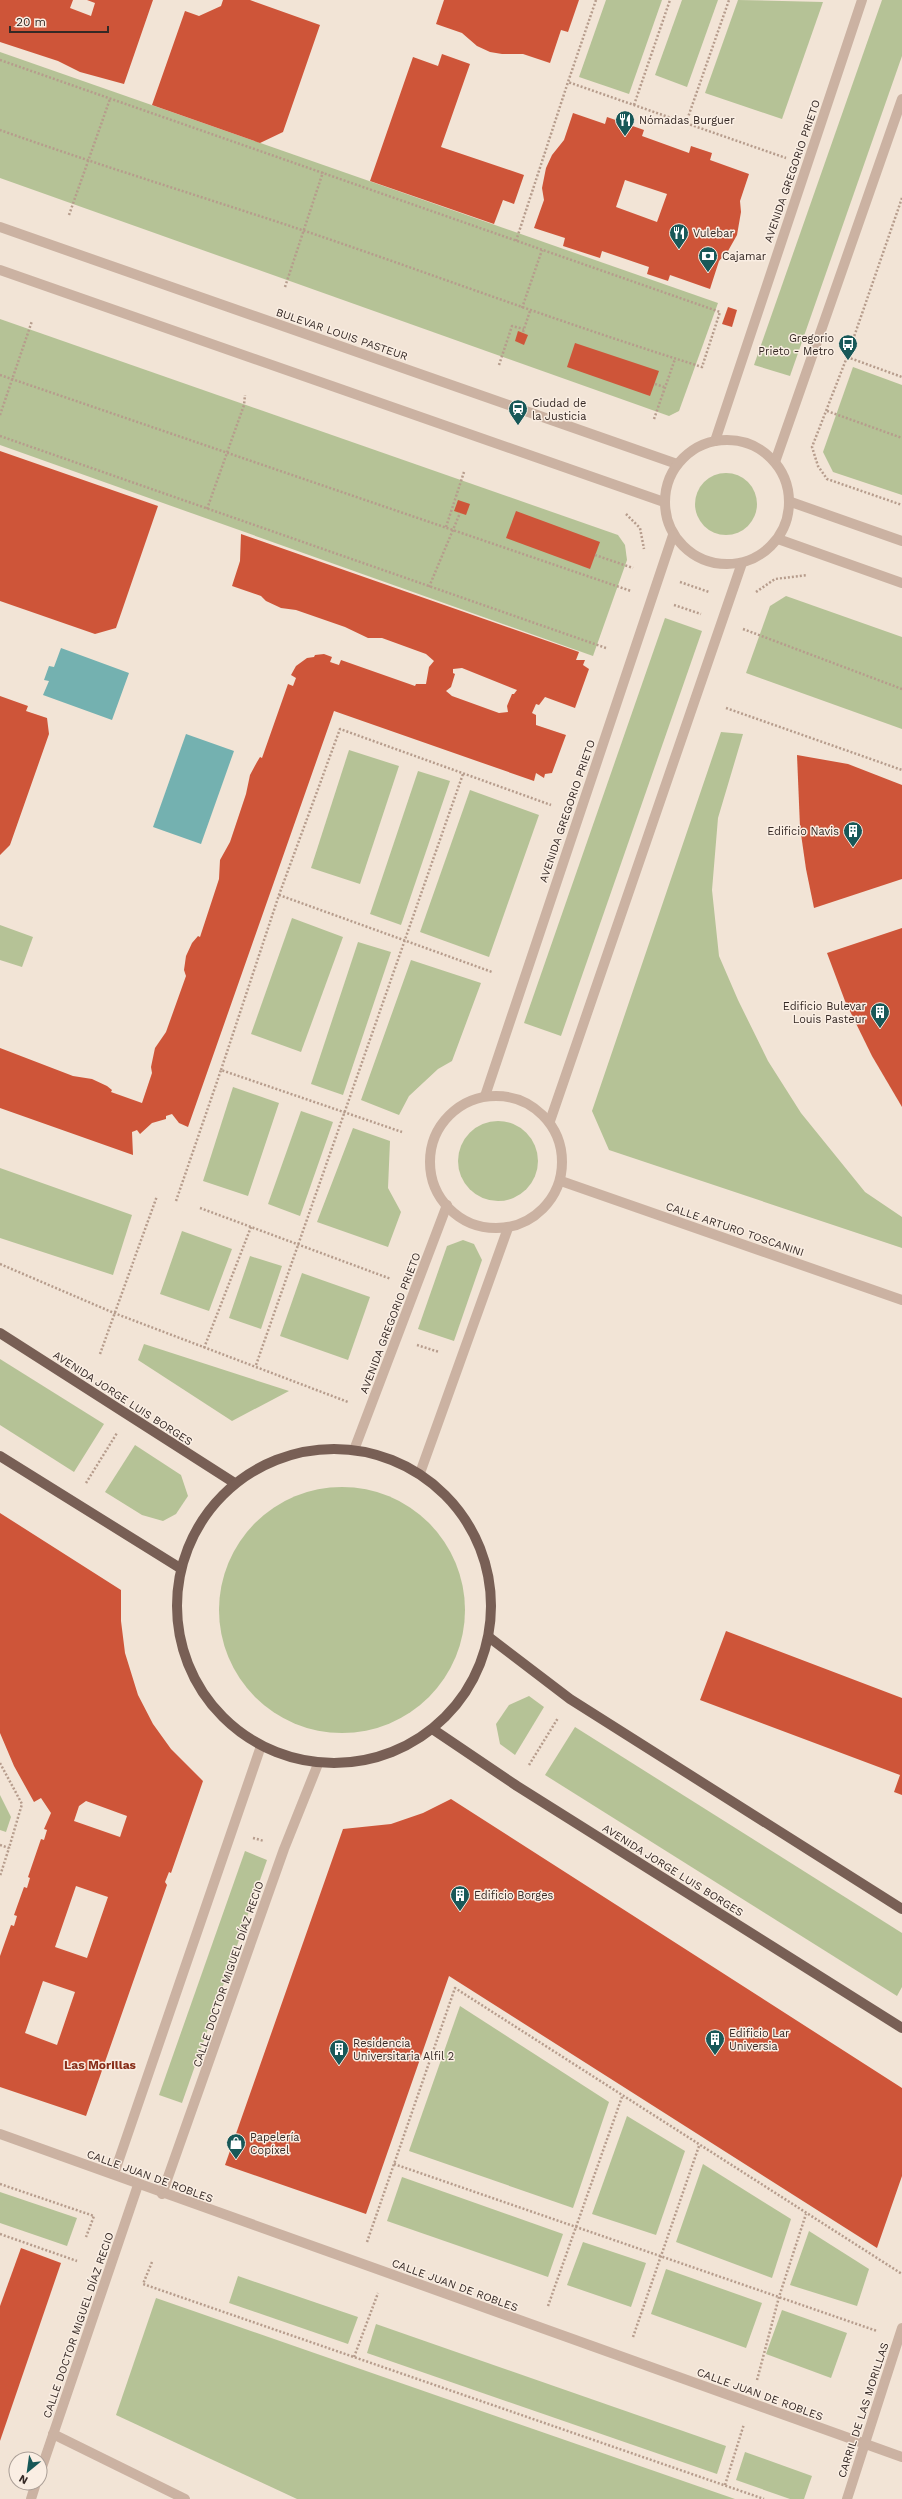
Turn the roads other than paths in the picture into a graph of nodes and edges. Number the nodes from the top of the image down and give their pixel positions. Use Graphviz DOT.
graph roads {
  1 [pos="862,0"];
  2 [pos="902,99"];
  3 [pos="0,227"];
  4 [pos="0,270"];
  5 [pos="715,440"];
  6 [pos="775,462"];
  7 [pos="677,464"];
  8 [pos="664,502"];
  9 [pos="791,502"];
  10 [pos="673,535"];
  11 [pos="778,539"];
  12 [pos="902,542"];
  13 [pos="742,563"];
  14 [pos="902,583"];
  15 [pos="485,1096"];
  16 [pos="550,1121"];
  17 [pos="560,1181"];
  18 [pos="447,1205"];
  19 [pos="508,1228"];
  20 [pos="902,1300"];
  21 [pos="0,1333"];
  22 [pos="354,1450"];
  23 [pos="0,1456"];
  24 [pos="420,1473"];
  25 [pos="233,1482"];
  26 [pos="180,1568"];
  27 [pos="490,1638"];
  28 [pos="434,1730"];
  29 [pos="261,1746"];
  30 [pos="318,1764"];
  31 [pos="902,1909"];
  32 [pos="902,2028"];
  33 [pos="0,2134"];
  34 [pos="114,2174"];
  35 [pos="138,2185"];
  36 [pos="162,2194"];
  37 [pos="902,2328"];
  38 [pos="53,2434"];
  39 [pos="863,2444"];
  40 [pos="47,2451"];
  41 [pos="902,2457"];
  42 [pos="185,2499"];
  43 [pos="847,2499"];
  1 -- 5 [label="street, AVENIDA GREGORIO PRIETO"];
  2 -- 6 [label="street"];
  3 -- 7 [label="street, BULEVAR LOUIS PASTEUR"];
  4 -- 8 [label="street"];
  5 -- 6 [label="street"];
  5 -- 7 [label="street"];
  6 -- 9 [label="street"];
  7 -- 8 [label="street"];
  8 -- 10 [label="street"];
  9 -- 11 [label="street"];
  9 -- 12 [label="street"];
  10 -- 13 [label="street"];
  10 -- 15 [label="street, AVENIDA GREGORIO PRIETO"];
  11 -- 13 [label="street"];
  11 -- 14 [label="street"];
  13 -- 16 [label="street"];
  15 -- 16 [label="street"];
  15 -- 18 [label="street"];
  16 -- 17 [label="street"];
  17 -- 19 [label="street"];
  17 -- 20 [label="street, CALLE ARTURO TOSCANINI"];
  18 -- 19 [label="street"];
  18 -- 22 [label="street, AVENIDA GREGORIO PRIETO"];
  19 -- 24 [label="street"];
  21 -- 25 [label="main road, AVENIDA JORGE LUIS BORGES"];
  22 -- 24 [label="main road"];
  22 -- 25 [label="main road"];
  23 -- 26 [label="main road"];
  24 -- 27 [label="main road"];
  25 -- 26 [label="main road"];
  26 -- 29 [label="main road"];
  27 -- 28 [label="main road"];
  27 -- 31 [label="main road"];
  28 -- 30 [label="main road"];
  28 -- 32 [label="main road, AVENIDA JORGE LUIS BORGES"];
  29 -- 30 [label="main road"];
  29 -- 34 [label="street"];
  30 -- 36 [label="street, CALLE DOCTOR MIGUEL DÍAZ RECIO"];
  33 -- 34 [label="street, CALLE JUAN DE ROBLES"];
  34 -- 35 [label="street, CALLE JUAN DE ROBLES"];
  35 -- 36 [label="street, CALLE JUAN DE ROBLES"];
  35 -- 38 [label="street, CALLE DOCTOR MIGUEL DÍAZ RECIO"];
  36 -- 39 [label="street, CALLE JUAN DE ROBLES"];
  37 -- 39 [label="street, CARRIL DE LAS MORILLAS"];
  38 -- 40 [label="street, CALLE DOCTOR MIGUEL DÍAZ RECIO"];
  38 -- 42 [label="street"];
  39 -- 41 [label="street, CALLE JUAN DE ROBLES"];
  39 -- 43 [label="street, CARRIL DE LAS MORILLAS"];
}
